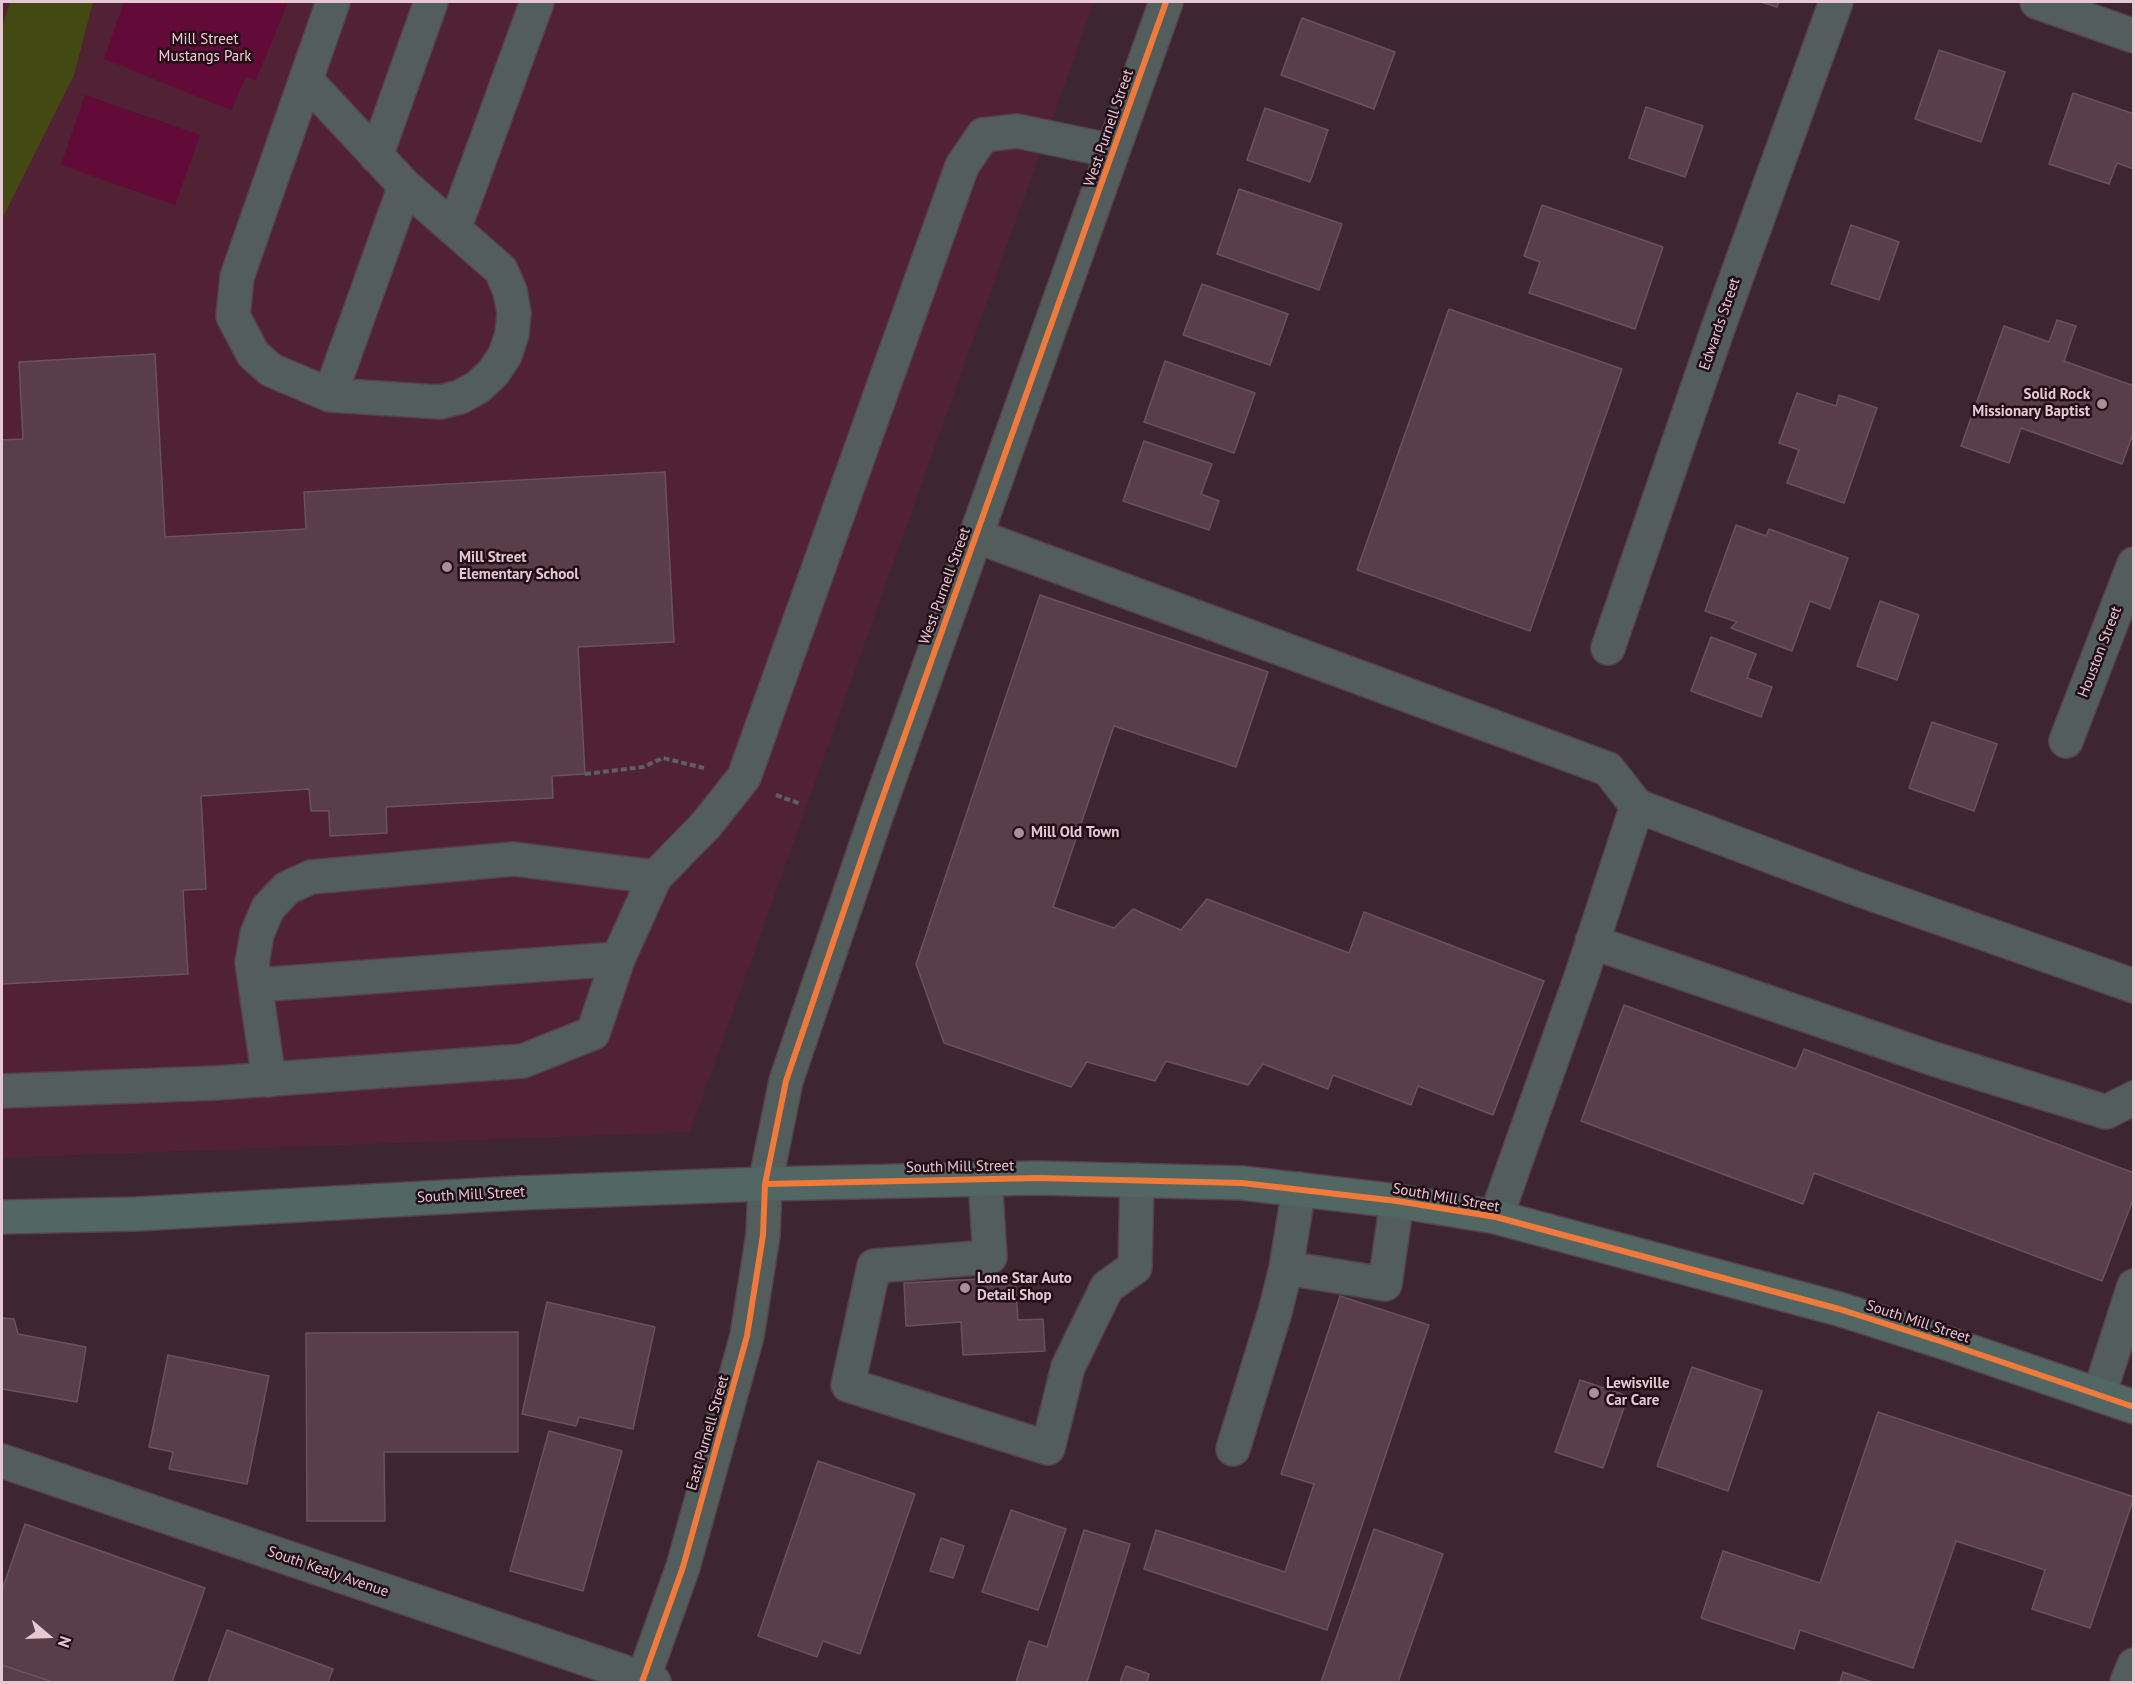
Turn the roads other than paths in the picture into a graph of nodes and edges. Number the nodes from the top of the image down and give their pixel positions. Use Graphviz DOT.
graph roads {
  1 [pos="333,2"];
  2 [pos="431,2"];
  3 [pos="537,2"];
  4 [pos="1166,2"];
  5 [pos="1836,2"];
  6 [pos="2037,2"];
  7 [pos="2133,36"];
  8 [pos="306,80"];
  9 [pos="1113,151"];
  10 [pos="376,156"];
  11 [pos="405,186"];
  12 [pos="454,229"];
  13 [pos="330,394"];
  14 [pos="976,537"];
  15 [pos="2133,564"];
  16 [pos="1608,648"];
  17 [pos="2066,741"];
  18 [pos="1637,806"];
  19 [pos="655,877"];
  20 [pos="1592,942"];
  21 [pos="618,959"];
  22 [pos="256,985"];
  23 [pos="2133,986"];
  24 [pos="269,1080"];
  25 [pos="2,1091"];
  26 [pos="2133,1098"];
  27 [pos="985,1178"];
  28 [pos="1137,1180"];
  29 [pos="765,1184"];
  30 [pos="1299,1190"];
  31 [pos="1396,1201"];
  32 [pos="2,1217"];
  33 [pos="1496,1217"];
  34 [pos="1286,1268"];
  35 [pos="2133,1286"];
  36 [pos="2099,1395"];
  37 [pos="2133,1407"];
  38 [pos="1233,1449"];
  39 [pos="2,1461"];
  40 [pos="2133,1665"];
  41 [pos="646,1681"];
  42 [pos="2127,1683"];
  1 -- 8 [label="street"];
  2 -- 10 [label="street"];
  3 -- 12 [label="street"];
  4 -- 9 [label="street, West Purnell Street"];
  5 -- 16 [label="street, Edwards Street"];
  6 -- 7 [label="street"];
  8 -- 10 [label="street"];
  8 -- 13 [label="street"];
  9 -- 14 [label="street, West Purnell Street"];
  9 -- 19 [label="street"];
  10 -- 11 [label="street"];
  11 -- 12 [label="street"];
  11 -- 13 [label="street"];
  12 -- 13 [label="street"];
  14 -- 18 [label="street"];
  14 -- 29 [label="street, West Purnell Street"];
  15 -- 17 [label="street, Houston Street"];
  18 -- 20 [label="street"];
  18 -- 23 [label="street"];
  19 -- 21 [label="street"];
  19 -- 22 [label="street"];
  20 -- 26 [label="street"];
  20 -- 33 [label="street"];
  21 -- 22 [label="street"];
  21 -- 24 [label="street"];
  22 -- 24 [label="street"];
  24 -- 25 [label="street"];
  27 -- 28 [label="main road, South Mill Street"];
  27 -- 28 [label="street"];
  27 -- 29 [label="main road, South Mill Street"];
  28 -- 30 [label="main road, South Mill Street"];
  29 -- 32 [label="main road, South Mill Street"];
  29 -- 41 [label="street, East Purnell Street"];
  30 -- 31 [label="main road, South Mill Street"];
  30 -- 34 [label="street"];
  31 -- 33 [label="main road, South Mill Street"];
  31 -- 34 [label="street"];
  33 -- 36 [label="main road, South Mill Street"];
  34 -- 38 [label="street"];
  35 -- 36 [label="street"];
  36 -- 37 [label="main road, South Mill Street"];
  39 -- 41 [label="street, South Kealy Avenue"];
  40 -- 42 [label="street"];
}
